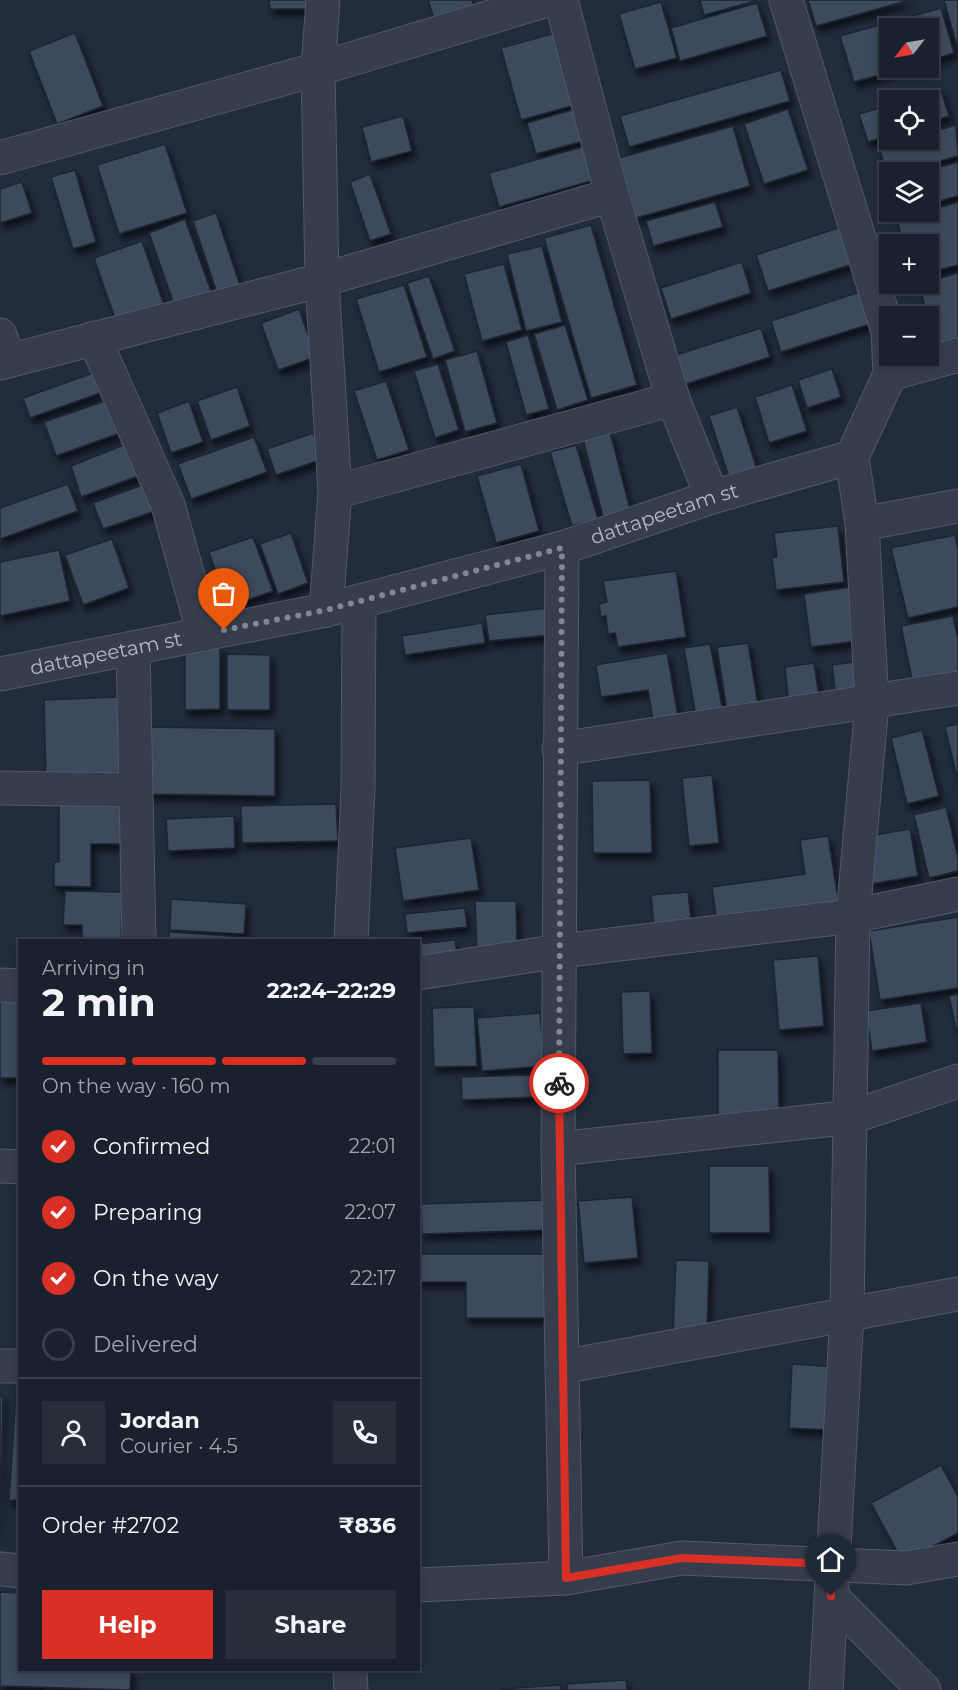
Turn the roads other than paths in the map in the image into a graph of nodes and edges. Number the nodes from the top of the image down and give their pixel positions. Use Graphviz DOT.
graph roads {
  1 [pos="323,0"];
  2 [pos="547,0"];
  3 [pos="561,0"];
  4 [pos="786,0"];
  5 [pos="318,69"];
  6 [pos="0,158"];
  7 [pos="612,195"];
  8 [pos="322,280"];
  9 [pos="93,338"];
  10 [pos="3,353"];
  11 [pos="958,355"];
  12 [pos="890,374"];
  13 [pos="674,399"];
  14 [pos="852,457"];
  15 [pos="335,492"];
  16 [pos="712,497"];
  17 [pos="958,506"];
  18 [pos="862,524"];
  19 [pos="562,548"];
  20 [pos="359,601"];
  21 [pos="326,610"];
  22 [pos="204,634"];
  23 [pos="133,648"];
  24 [pos="0,674"];
  25 [pos="958,688"];
  26 [pos="872,703"];
  27 [pos="559,749"];
  28 [pos="0,788"];
  29 [pos="134,790"];
  30 [pos="958,894"];
  31 [pos="853,916"];
  32 [pos="139,939"];
  33 [pos="351,939"];
  34 [pos="560,951"];
  35 [pos="420,973"];
  36 [pos="0,985"];
  37 [pos="18,986"];
  38 [pos="958,1081"];
  39 [pos="852,1117"];
  40 [pos="558,1149"];
  41 [pos="0,1166"];
  42 [pos="18,1167"];
  43 [pos="958,1294"];
  44 [pos="847,1313"];
  45 [pos="0,1366"];
  46 [pos="18,1366"];
  47 [pos="562,1367"];
  48 [pos="958,1558"];
  49 [pos="832,1564"];
  50 [pos="0,1569"];
  51 [pos="18,1571"];
  52 [pos="566,1578"];
  53 [pos="420,1585"];
  54 [pos="831,1596"];
  55 [pos="351,1671"];
  56 [pos="351,1690"];
  57 [pos="826,1690"];
  58 [pos="924,1690"];
  1 -- 5 [label="street"];
  2 -- 5 [label="street"];
  3 -- 7 [label="street"];
  4 -- 12 [label="street"];
  5 -- 6 [label="street"];
  5 -- 8 [label="street"];
  7 -- 8 [label="street"];
  7 -- 13 [label="street"];
  8 -- 9 [label="street"];
  8 -- 15 [label="street"];
  9 -- 10 [label="street"];
  9 -- 22 [label="street"];
  11 -- 12 [label="street"];
  12 -- 14 [label="street"];
  13 -- 15 [label="street"];
  13 -- 16 [label="street"];
  14 -- 16 [label="street, dattapeetam st"];
  14 -- 18 [label="street"];
  15 -- 21 [label="street"];
  16 -- 19 [label="street, dattapeetam st"];
  17 -- 18 [label="street"];
  18 -- 26 [label="street"];
  19 -- 20 [label="street, dattapeetam st"];
  19 -- 27 [label="street"];
  20 -- 21 [label="street, dattapeetam st"];
  20 -- 33 [label="street"];
  21 -- 22 [label="street, dattapeetam st"];
  22 -- 23 [label="street, dattapeetam st"];
  23 -- 24 [label="street, dattapeetam st"];
  23 -- 29 [label="street"];
  25 -- 26 [label="street"];
  26 -- 27 [label="street"];
  26 -- 31 [label="street"];
  27 -- 34 [label="street"];
  28 -- 29 [label="street"];
  29 -- 32 [label="street"];
  30 -- 31 [label="street"];
  31 -- 34 [label="street"];
  31 -- 39 [label="street"];
  34 -- 35 [label="street"];
  34 -- 40 [label="street"];
  36 -- 37 [label="street"];
  38 -- 39 [label="street"];
  39 -- 40 [label="street"];
  39 -- 44 [label="street"];
  40 -- 47 [label="street"];
  41 -- 42 [label="street"];
  43 -- 44 [label="street"];
  44 -- 47 [label="street"];
  44 -- 49 [label="street"];
  45 -- 46 [label="street"];
  47 -- 52 [label="street"];
  48 -- 49 [label="street"];
  49 -- 52 [label="street"];
  49 -- 54 [label="street"];
  50 -- 51 [label="street"];
  52 -- 53 [label="street"];
  54 -- 57 [label="street"];
  54 -- 58 [label="street"];
  55 -- 56 [label="street"];
}
